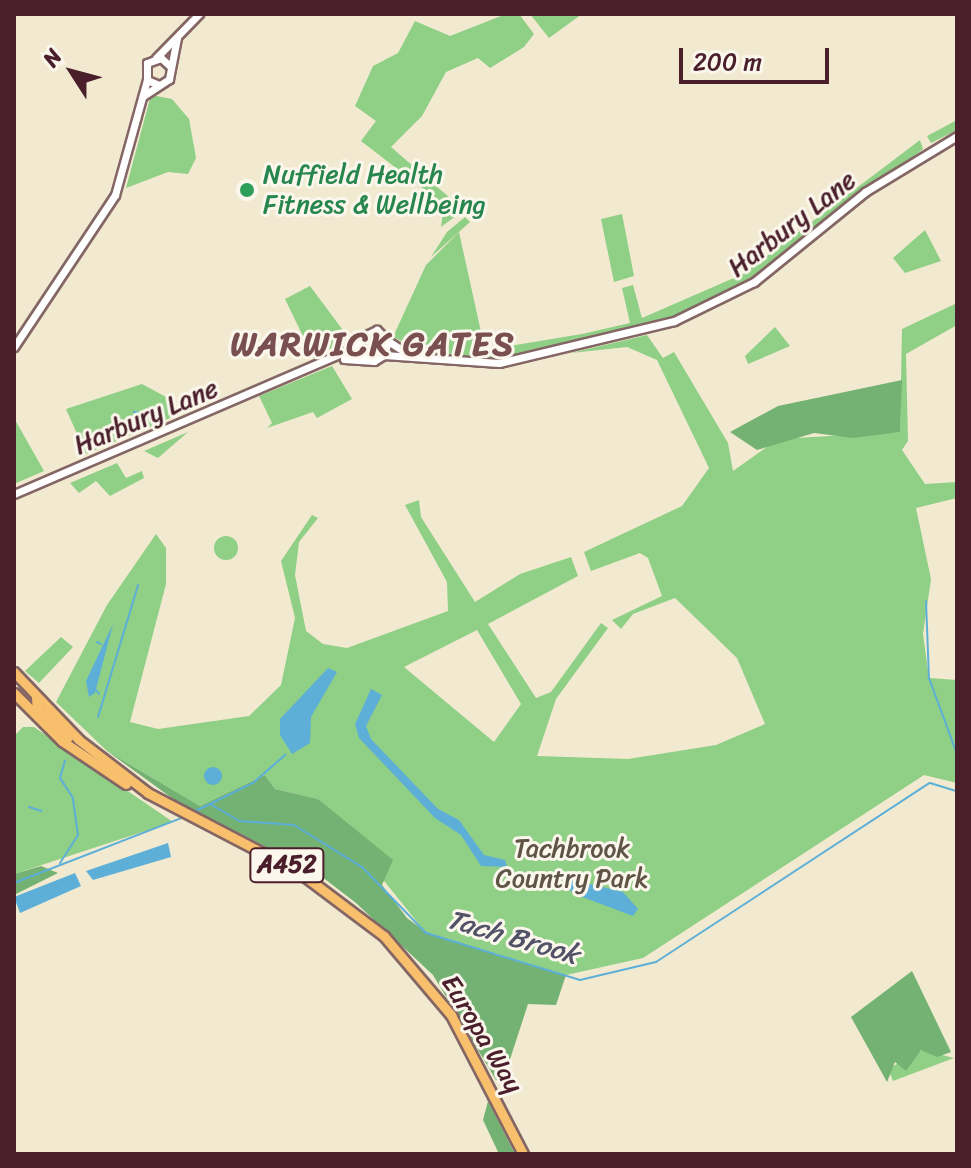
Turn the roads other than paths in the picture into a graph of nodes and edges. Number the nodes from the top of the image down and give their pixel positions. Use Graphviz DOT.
graph roads {
  1 [pos="199,14"];
  2 [pos="177,38"];
  3 [pos="156,58"];
  4 [pos="171,67"];
  5 [pos="147,80"];
  6 [pos="159,85"];
  7 [pos="141,98"];
  8 [pos="957,136"];
  9 [pos="388,341"];
  10 [pos="357,346"];
  11 [pos="14,347"];
  12 [pos="384,355"];
  13 [pos="410,355"];
  14 [pos="365,359"];
  15 [pos="338,360"];
  16 [pos="14,494"];
  17 [pos="14,672"];
  18 [pos="14,682"];
  19 [pos="14,693"];
  20 [pos="36,698"];
  21 [pos="33,713"];
  22 [pos="124,783"];
  23 [pos="148,793"];
  24 [pos="523,1154"];
  1 -- 2 [label="street"];
  2 -- 3 [label="street"];
  2 -- 4 [label="street"];
  3 -- 4 [label="street"];
  3 -- 5 [label="street"];
  4 -- 6 [label="street"];
  5 -- 6 [label="street"];
  5 -- 7 [label="street"];
  6 -- 7 [label="street"];
  7 -- 11 [label="street"];
  8 -- 13 [label="street, Harbury Lane"];
  9 -- 10 [label="street"];
  9 -- 12 [label="street"];
  9 -- 13 [label="street, Harbury Lane"];
  10 -- 14 [label="street"];
  10 -- 15 [label="street, Harbury Lane"];
  12 -- 13 [label="street, Harbury Lane"];
  12 -- 14 [label="street, Harbury Lane"];
  14 -- 15 [label="street, Harbury Lane"];
  15 -- 16 [label="street, Harbury Lane"];
  17 -- 20 [label="highway, Europa Way / A452"];
  18 -- 21 [label="highway"];
  19 -- 21 [label="highway, Europa Way / A452"];
  20 -- 22 [label="highway"];
  20 -- 23 [label="highway, Europa Way / A452"];
  21 -- 22 [label="highway, Europa Way / A452"];
  22 -- 23 [label="highway, Europa Way / A452"];
  23 -- 24 [label="highway, Europa Way / A452"];
}
